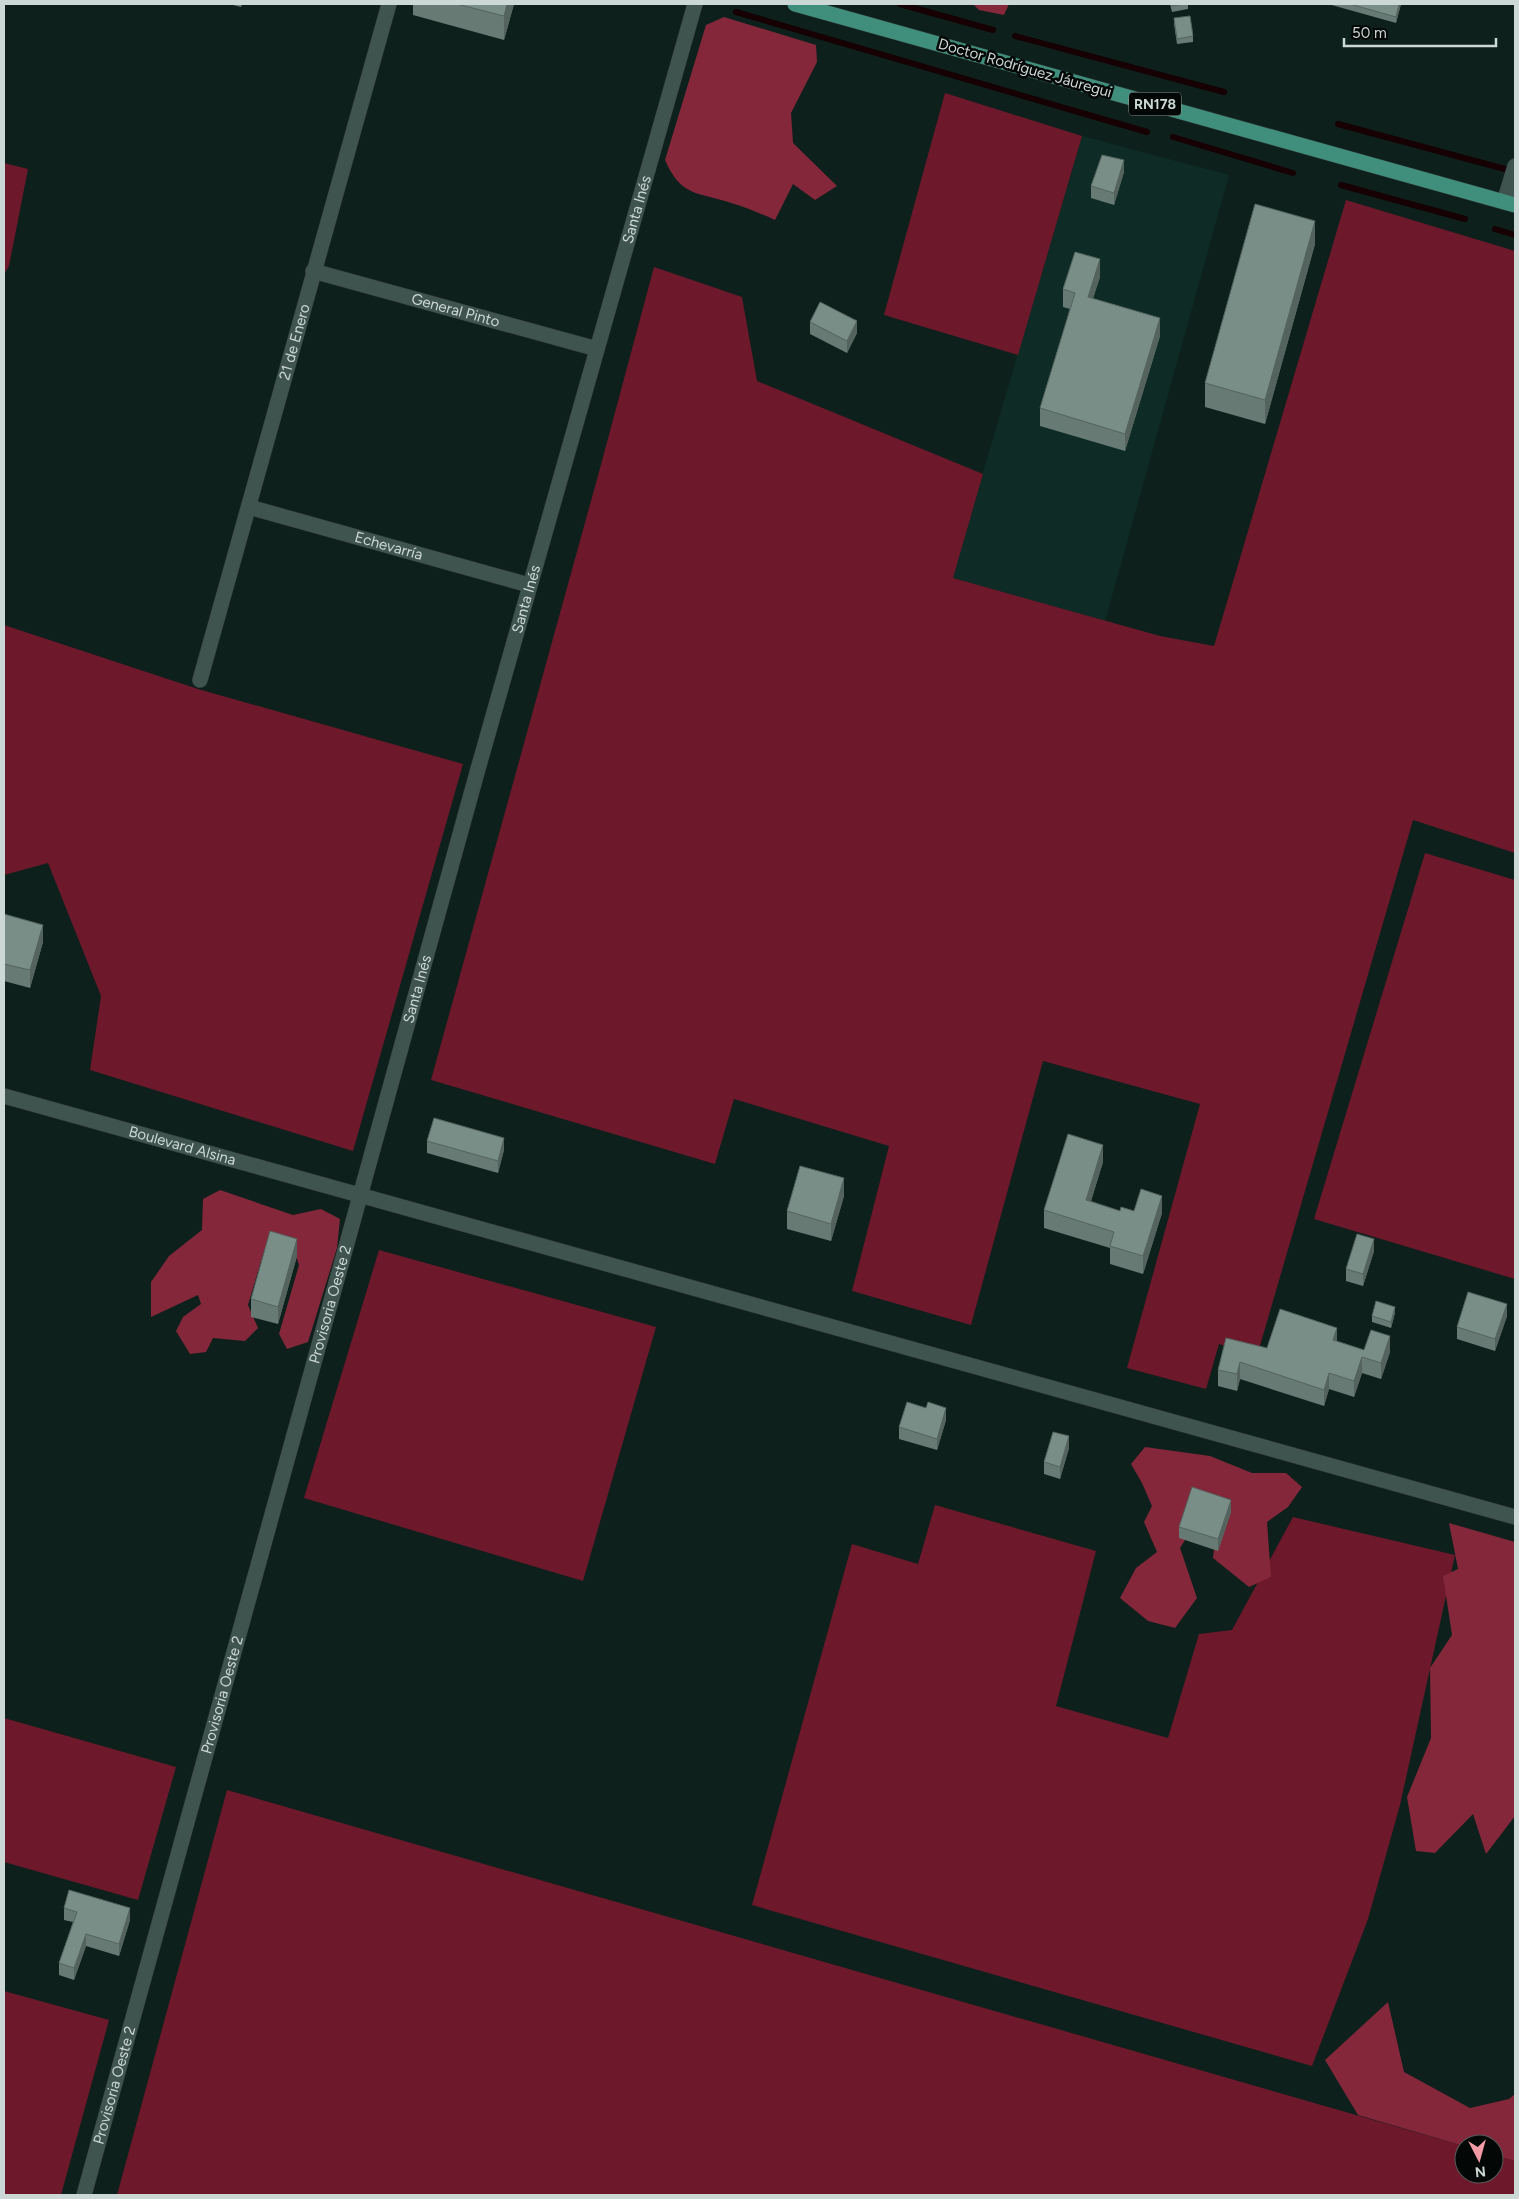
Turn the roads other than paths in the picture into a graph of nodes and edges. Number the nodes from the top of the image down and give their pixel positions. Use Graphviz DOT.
graph roads {
  1 [pos="389,4"];
  2 [pos="695,4"];
  3 [pos="795,4"];
  4 [pos="1515,166"];
  5 [pos="1510,203"];
  6 [pos="313,271"];
  7 [pos="597,349"];
  8 [pos="249,507"];
  9 [pos="530,585"];
  10 [pos="200,680"];
  11 [pos="4,1096"];
  12 [pos="360,1196"];
  13 [pos="1515,1517"];
  14 [pos="84,2195"];
  1 -- 6 [label="street, 21 de Enero"];
  2 -- 7 [label="street, Santa Inés"];
  3 -- 5 [label="main road, Doctor Rodríguez Jáuregui / RN178"];
  4 -- 5 [label="street"];
  6 -- 7 [label="street, General Pinto"];
  6 -- 8 [label="street, 21 de Enero"];
  7 -- 9 [label="street, Santa Inés"];
  8 -- 9 [label="street, Echevarría"];
  8 -- 10 [label="street, 21 de Enero"];
  9 -- 12 [label="street, Santa Inés"];
  11 -- 12 [label="street, Boulevard Alsina"];
  12 -- 13 [label="street, Boulevard Alsina"];
  12 -- 14 [label="street, Provisoria Oeste 2"];
}
